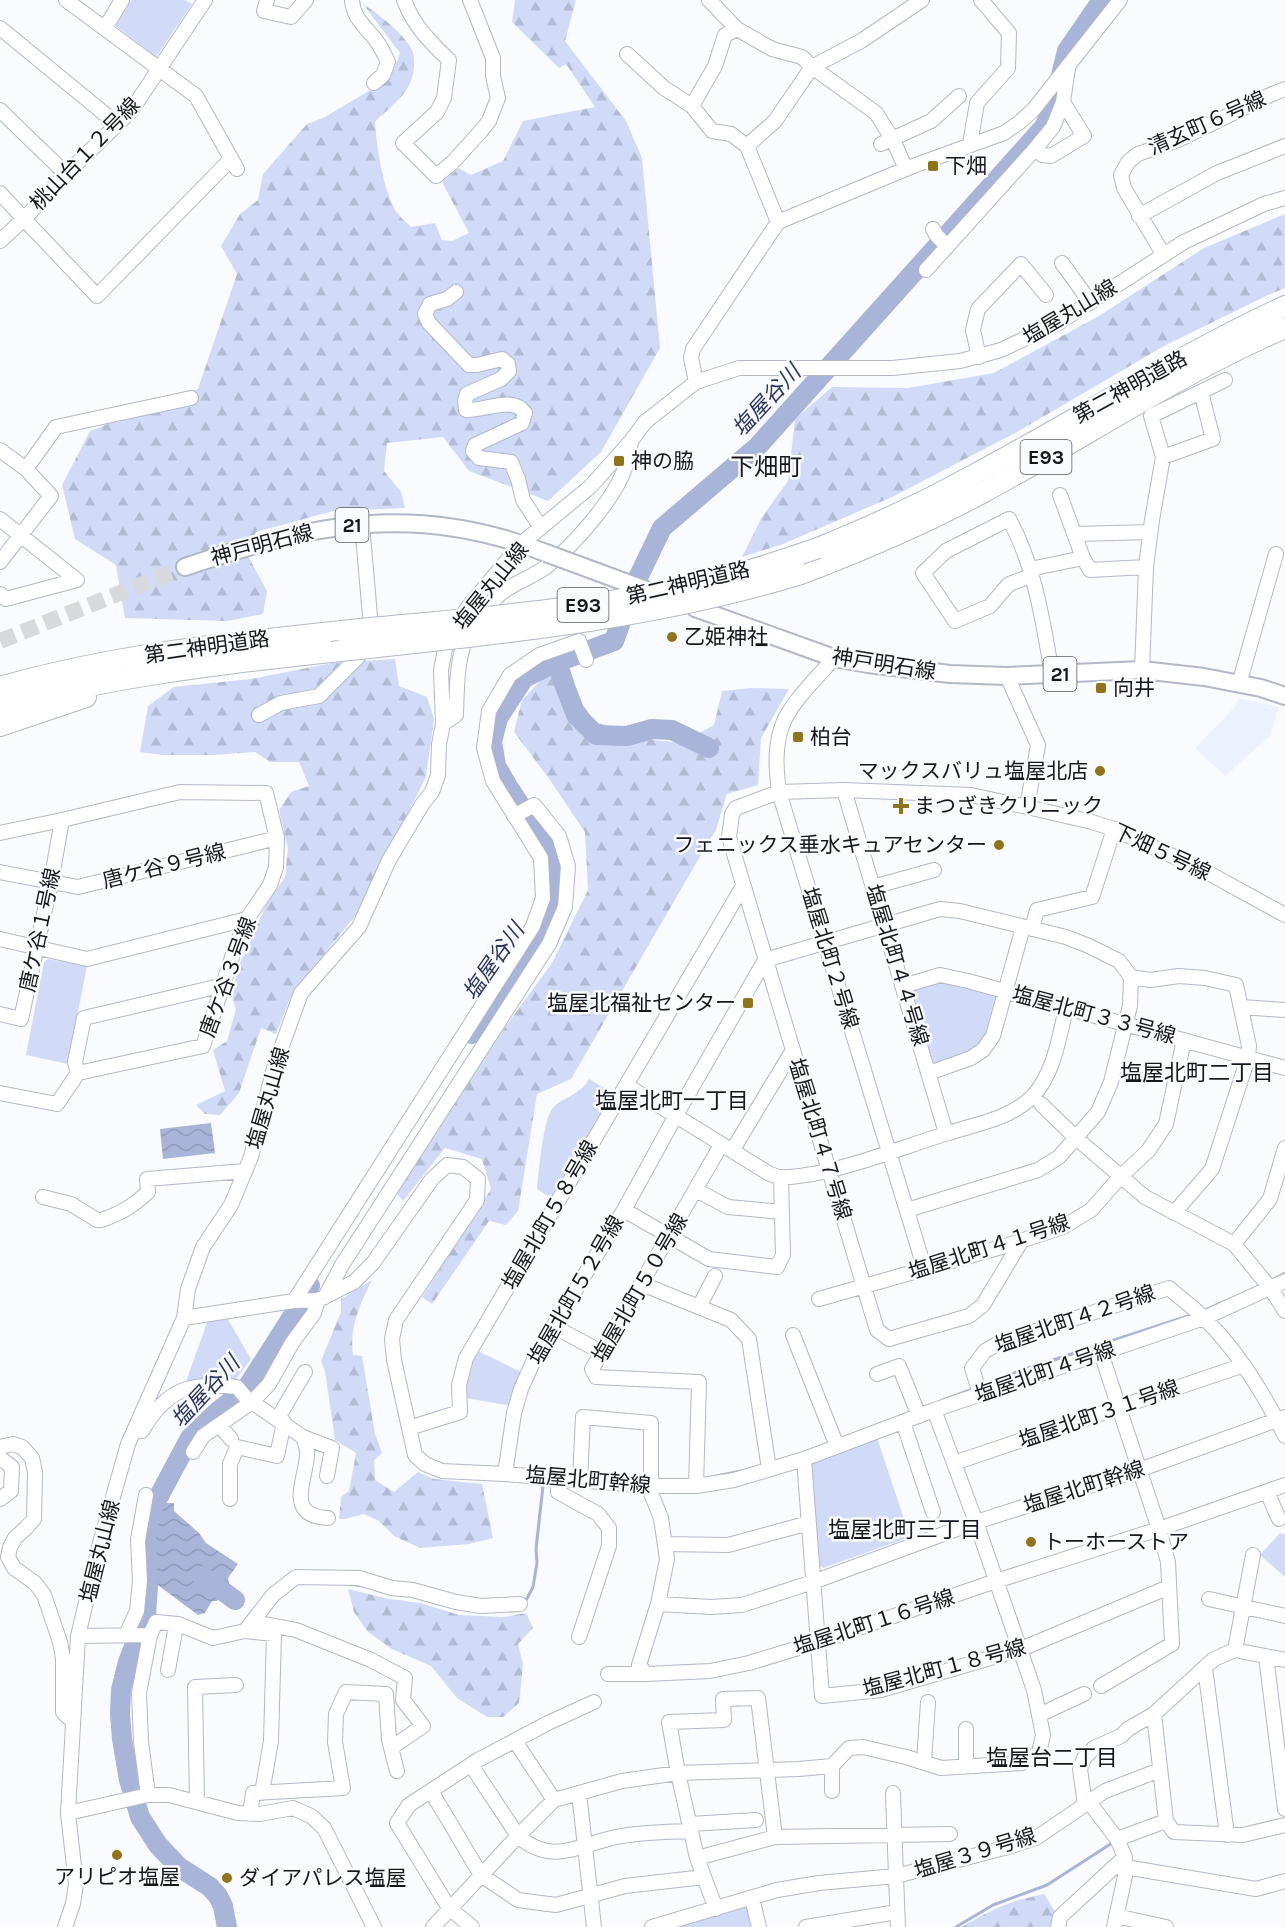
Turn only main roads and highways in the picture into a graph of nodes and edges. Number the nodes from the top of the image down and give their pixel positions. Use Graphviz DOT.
graph roads {
  1 [pos="1285,306"];
  2 [pos="1285,328"];
  3 [pos="1285,337"];
  4 [pos="1177,381"];
  5 [pos="185,567"];
  6 [pos="164,652"];
  7 [pos="223,664"];
  8 [pos="0,679"];
  9 [pos="0,687"];
  10 [pos="1285,696"];
  11 [pos="0,707"];
  12 [pos="0,726"];
  1 -- 6 [label="highway, 第二神明道路 / E93, bridge"];
  2 -- 4 [label="highway, 第二神明道路 / E93"];
  3 -- 4 [label="highway"];
  4 -- 7 [label="highway, 第二神明道路 / E93, bridge"];
  5 -- 10 [label="main road, 神戸明石線 / 21, bridge"];
  6 -- 8 [label="highway"];
  6 -- 9 [label="highway, 第二神明道路 / E93"];
  7 -- 11 [label="highway, 第二神明道路 / E93"];
  7 -- 12 [label="highway"];
}
